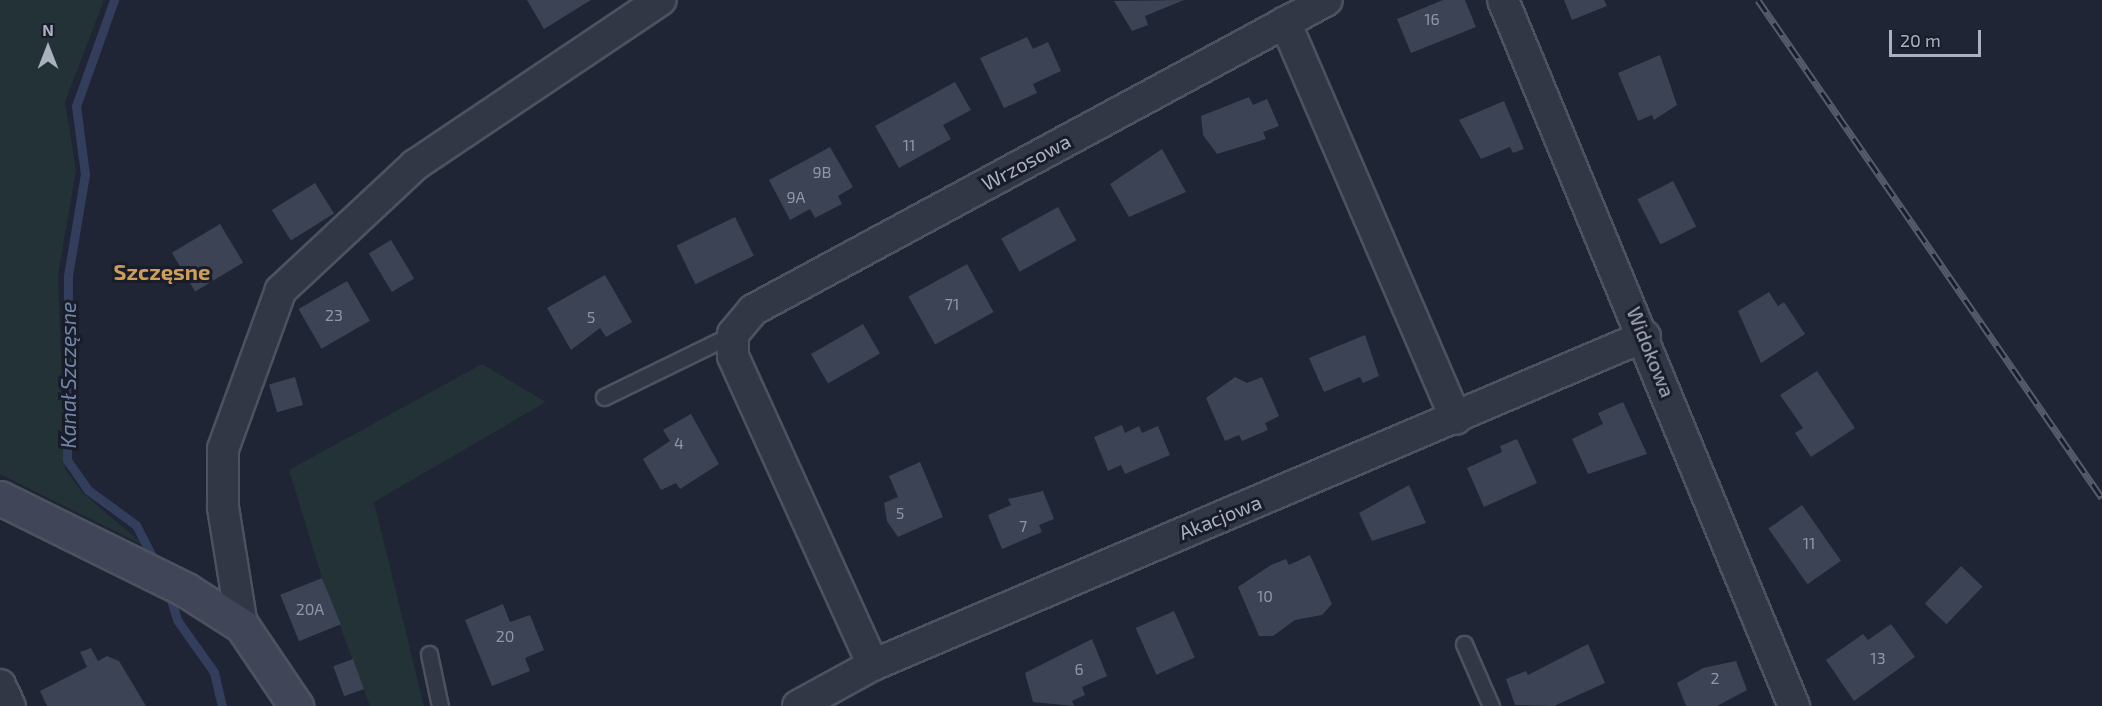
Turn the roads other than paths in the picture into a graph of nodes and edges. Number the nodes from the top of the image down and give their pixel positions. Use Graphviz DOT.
graph roads {
  1 [pos="661,0"];
  2 [pos="1327,0"];
  3 [pos="1503,0"];
  4 [pos="1286,22"];
  5 [pos="733,334"];
  6 [pos="1645,336"];
  7 [pos="604,397"];
  8 [pos="1456,419"];
  9 [pos="0,498"];
  10 [pos="242,626"];
  11 [pos="1464,644"];
  12 [pos="429,654"];
  13 [pos="873,665"];
  14 [pos="0,685"];
  15 [pos="10,706"];
  16 [pos="296,706"];
  17 [pos="440,706"];
  18 [pos="798,706"];
  19 [pos="1491,706"];
  20 [pos="1794,706"];
  1 -- 10 [label="street"];
  2 -- 4 [label="street, Wrzosowa"];
  3 -- 6 [label="street, Widokowa"];
  4 -- 5 [label="street, Wrzosowa"];
  4 -- 8 [label="street"];
  5 -- 7 [label="lane"];
  5 -- 13 [label="street"];
  6 -- 8 [label="street, Akacjowa"];
  6 -- 20 [label="street, Widokowa"];
  8 -- 13 [label="street, Akacjowa"];
  9 -- 10 [label="street"];
  10 -- 16 [label="street"];
  11 -- 19 [label="lane"];
  12 -- 17 [label="lane"];
  13 -- 18 [label="street, Akacjowa"];
  14 -- 15 [label="street"];
}
